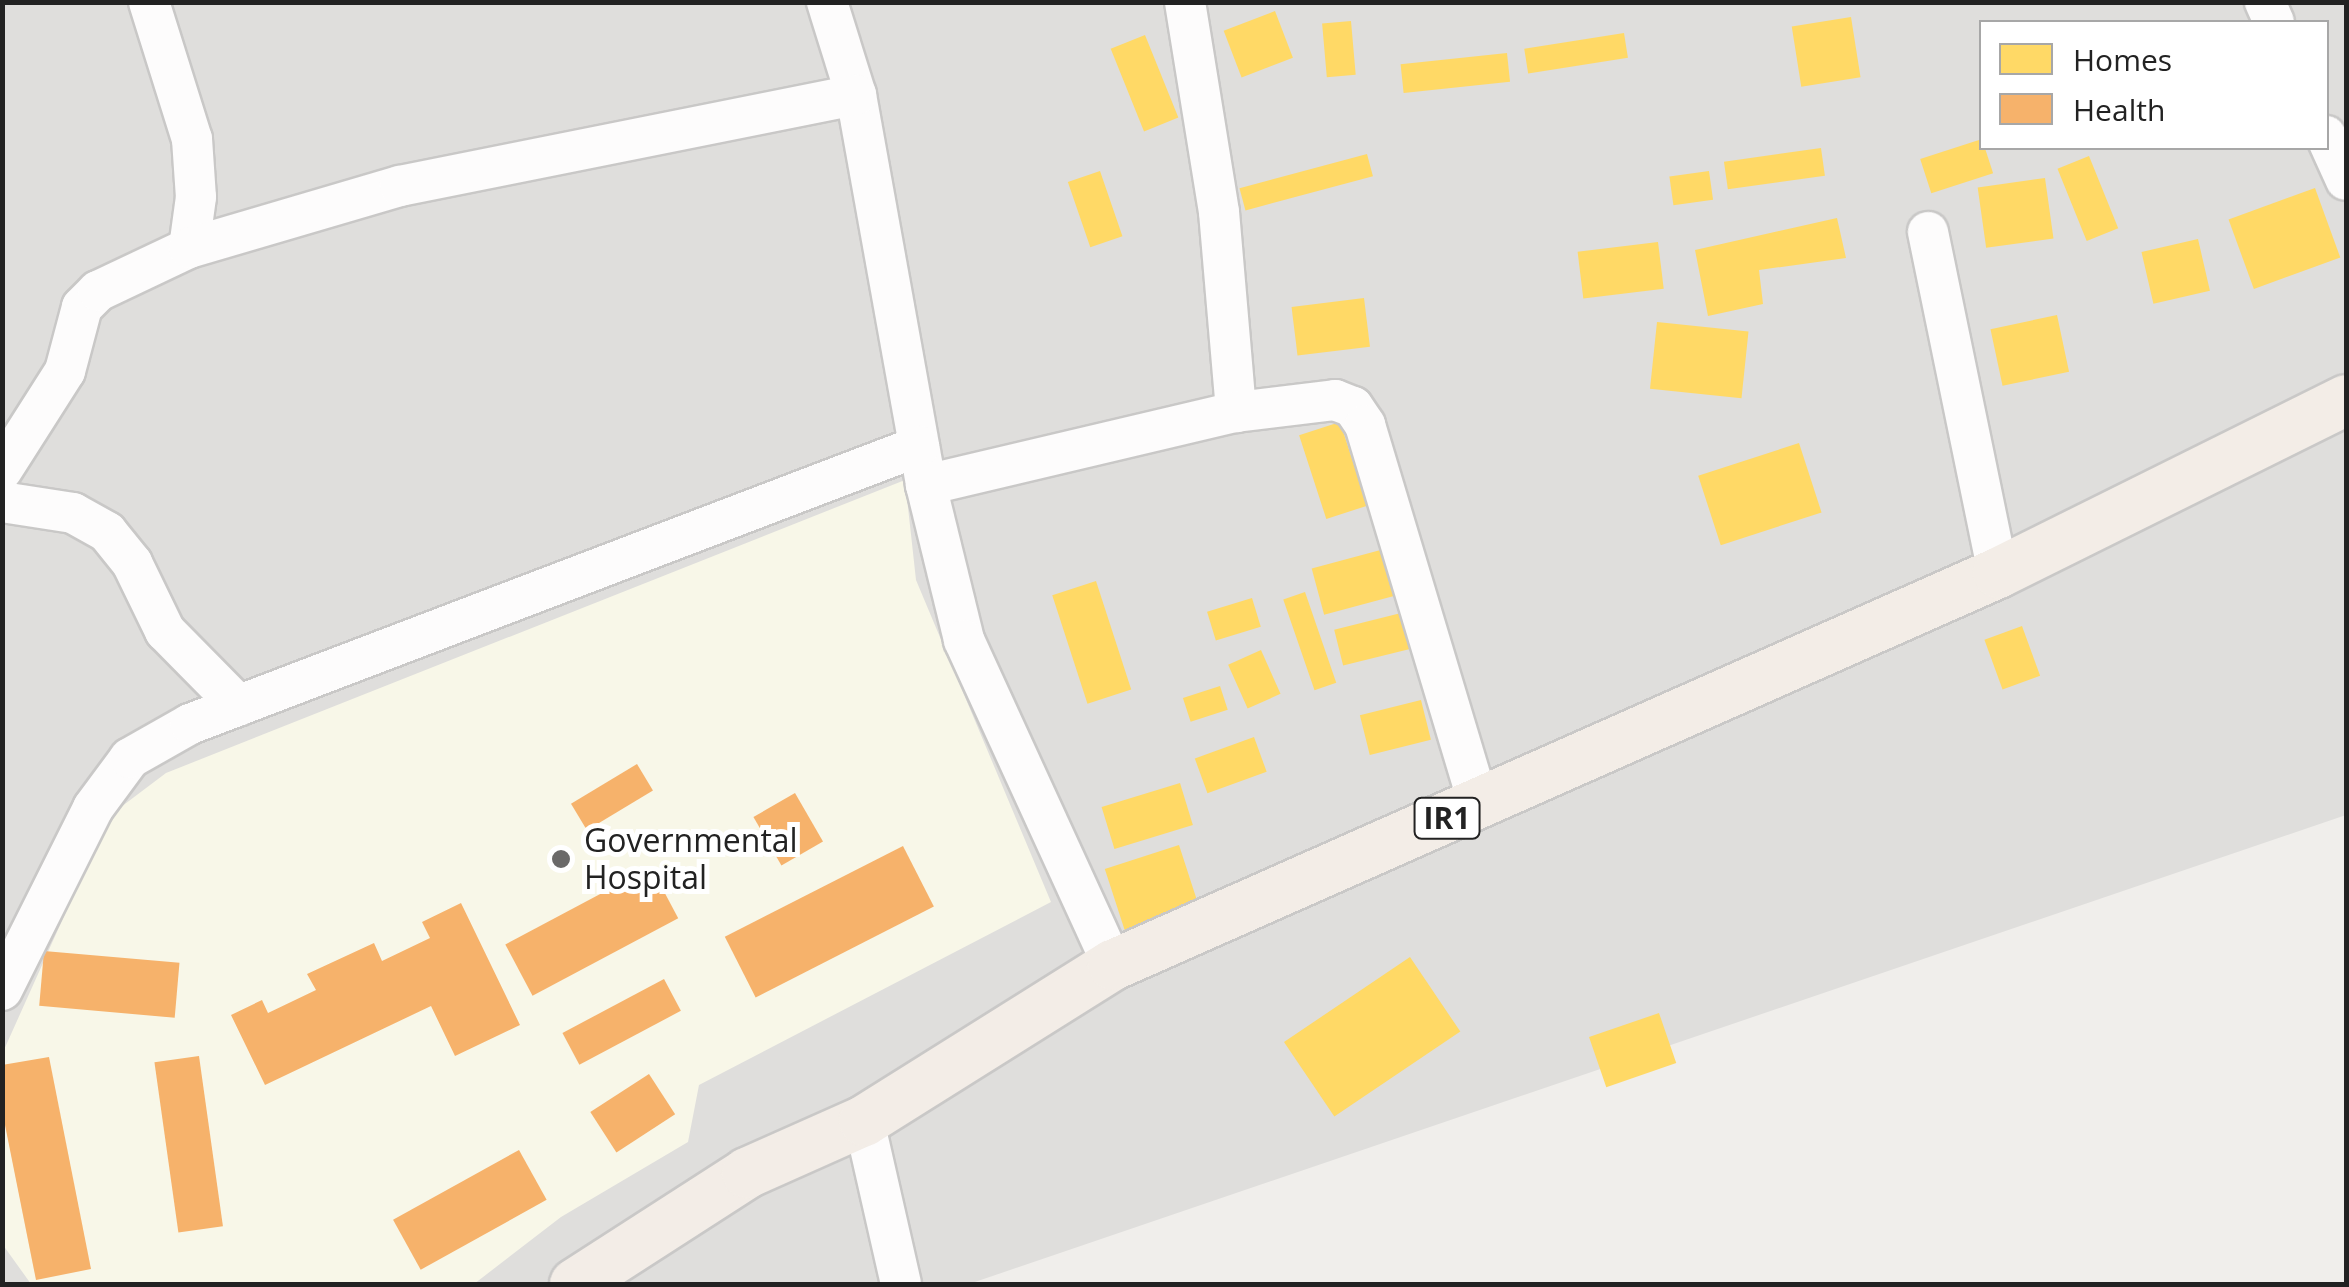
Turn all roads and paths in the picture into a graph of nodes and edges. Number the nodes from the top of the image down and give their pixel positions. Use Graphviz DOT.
graph roads {
  1 [pos="150,2"];
  2 [pos="827,2"];
  3 [pos="1185,2"];
  4 [pos="856,96"];
  5 [pos="2329,143"];
  6 [pos="2346,180"];
  7 [pos="1928,232"];
  8 [pos="189,248"];
  9 [pos="2346,400"];
  10 [pos="1236,412"];
  11 [pos="922,466"];
  12 [pos="2,470"];
  13 [pos="2,502"];
  14 [pos="1998,574"];
  15 [pos="239,706"];
  16 [pos="1480,804"];
  17 [pos="1113,965"];
  18 [pos="2,990"];
  19 [pos="864,1122"];
  20 [pos="575,1284"];
  21 [pos="901,1284"];
  1 -- 8 [label="street"];
  2 -- 4 [label="street"];
  3 -- 10 [label="street"];
  4 -- 8 [label="street"];
  4 -- 11 [label="street"];
  5 -- 6 [label="street"];
  7 -- 14 [label="street"];
  8 -- 12 [label="street"];
  9 -- 14 [label="main road, IR1"];
  10 -- 11 [label="street"];
  10 -- 16 [label="street"];
  11 -- 15 [label="street"];
  11 -- 17 [label="street"];
  13 -- 15 [label="street"];
  14 -- 16 [label="main road, IR1"];
  15 -- 18 [label="street"];
  16 -- 17 [label="main road, IR1"];
  17 -- 19 [label="main road, IR1"];
  19 -- 20 [label="main road, IR1"];
  19 -- 21 [label="street"];
}
